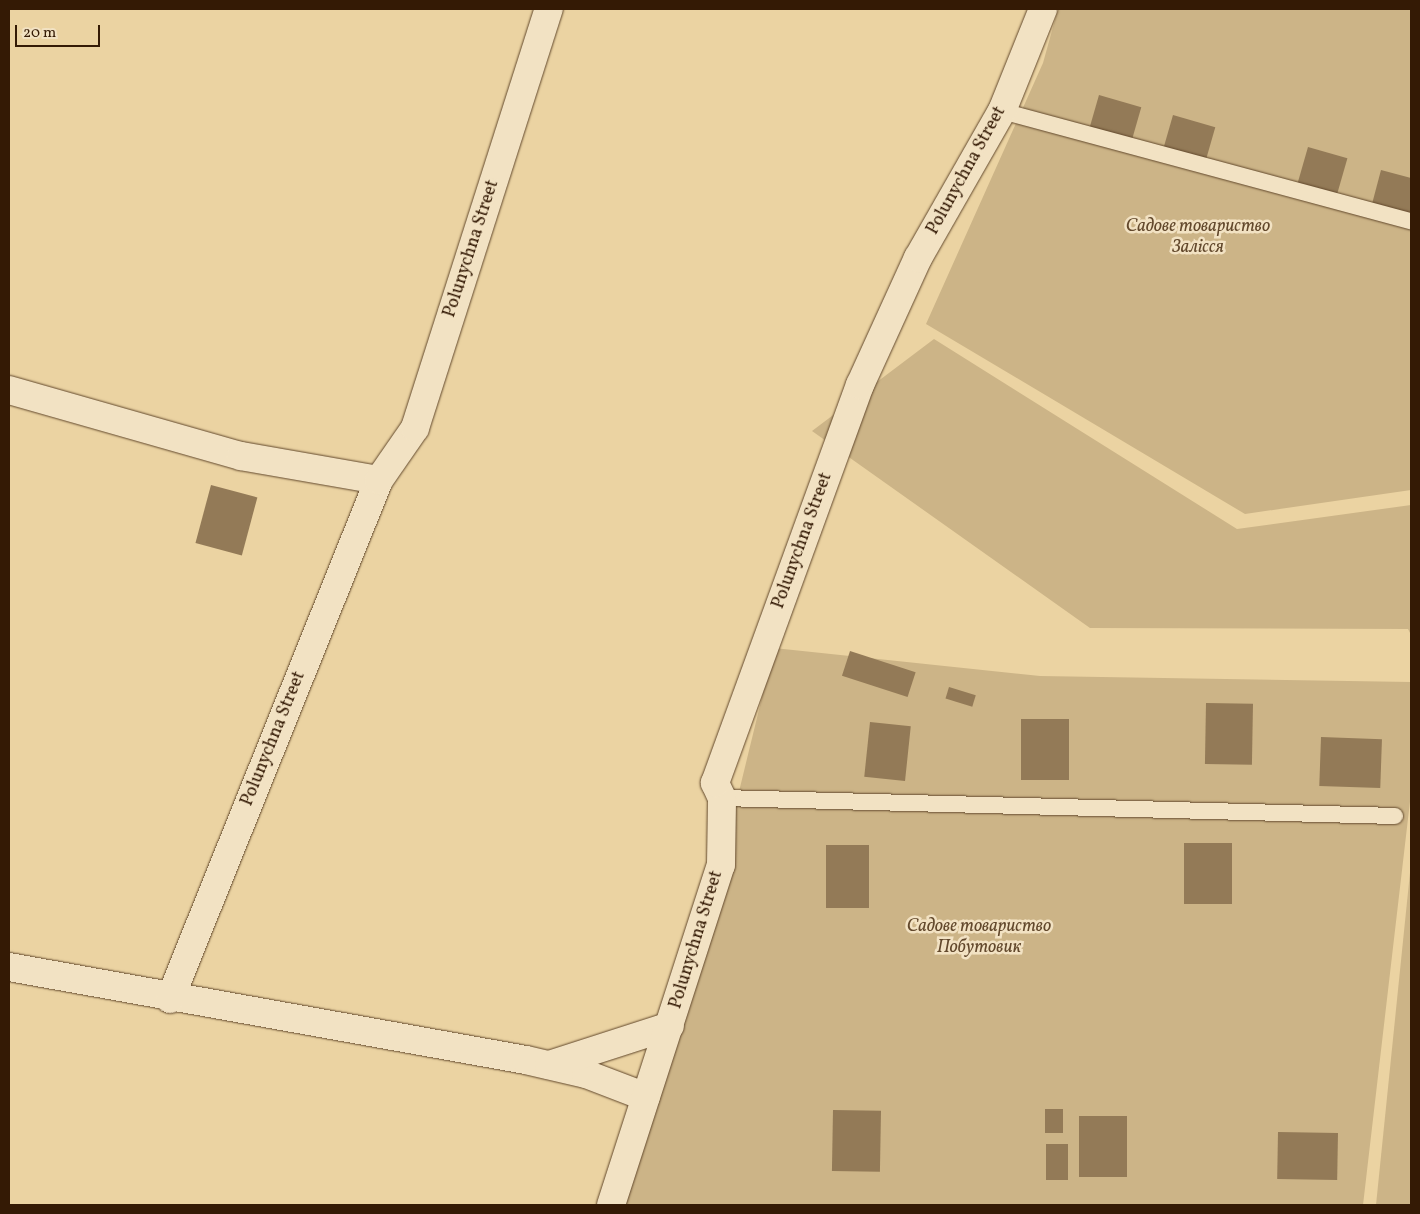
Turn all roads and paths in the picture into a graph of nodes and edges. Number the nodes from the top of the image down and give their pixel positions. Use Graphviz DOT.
graph roads {
  1 [pos="549,9"];
  2 [pos="1043,9"];
  3 [pos="1002,111"];
  4 [pos="1411,222"];
  5 [pos="9,390"];
  6 [pos="379,480"];
  7 [pos="722,798"];
  8 [pos="1395,816"];
  9 [pos="9,967"];
  10 [pos="170,998"];
  11 [pos="670,1026"];
  12 [pos="549,1065"];
  13 [pos="646,1097"];
  14 [pos="611,1205"];
  1 -- 6 [label="street, Polunychna Street"];
  2 -- 3 [label="street, Polunychna Street"];
  3 -- 4 [label="lane"];
  3 -- 7 [label="street, Polunychna Street"];
  5 -- 6 [label="street"];
  6 -- 10 [label="street, Polunychna Street"];
  7 -- 8 [label="lane"];
  7 -- 11 [label="street, Polunychna Street"];
  9 -- 10 [label="street"];
  10 -- 12 [label="street"];
  11 -- 12 [label="street"];
  11 -- 13 [label="street, Polunychna Street"];
  12 -- 13 [label="street"];
  13 -- 14 [label="street, Polunychna Street"];
}
